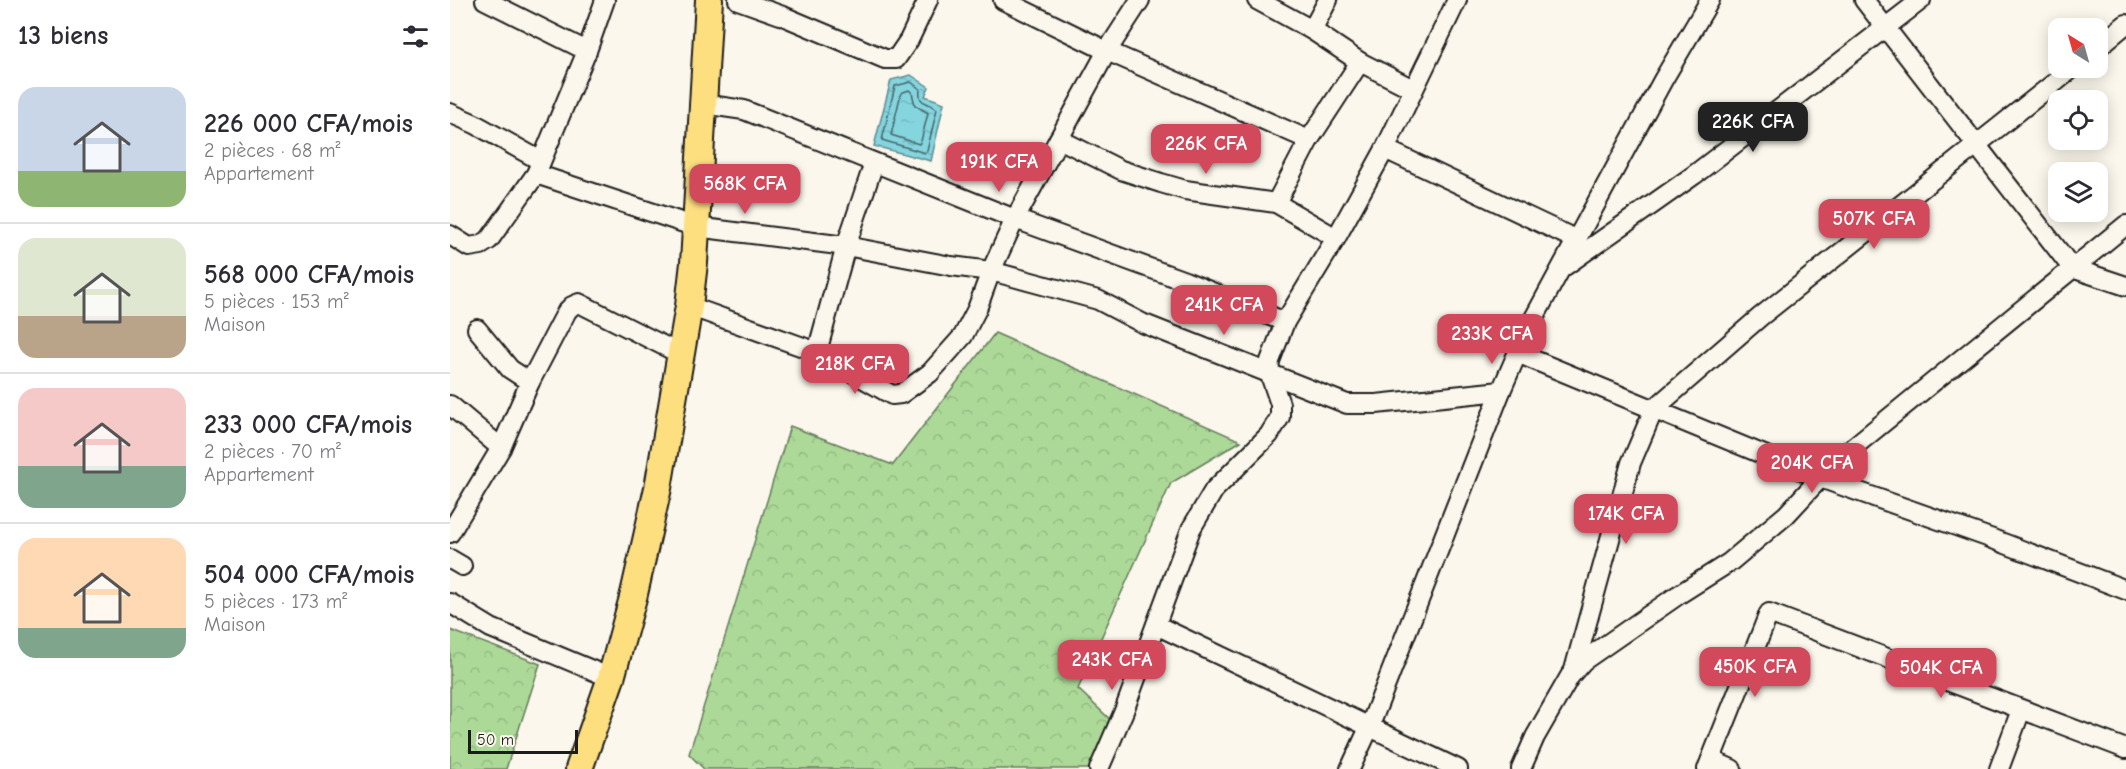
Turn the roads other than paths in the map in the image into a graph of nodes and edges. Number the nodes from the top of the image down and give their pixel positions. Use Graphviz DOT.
graph roads {
  1 [pos="485,0"];
  2 [pos="605,0"];
  3 [pos="709,0"];
  4 [pos="738,0"];
  5 [pos="928,0"];
  6 [pos="1003,0"];
  7 [pos="1140,0"];
  8 [pos="1257,0"];
  9 [pos="1328,0"];
  10 [pos="1457,0"];
  11 [pos="1710,0"];
  12 [pos="1864,0"];
  13 [pos="1921,0"];
  14 [pos="2126,24"];
  15 [pos="1886,28"];
  16 [pos="1312,30"];
  17 [pos="2108,39"];
  18 [pos="587,51"];
  19 [pos="1107,51"];
  20 [pos="1360,62"];
  21 [pos="2060,78"];
  22 [pos="1413,89"];
  23 [pos="703,104"];
  24 [pos="450,113"];
  25 [pos="1059,139"];
  26 [pos="1309,140"];
  27 [pos="1976,145"];
  28 [pos="1385,149"];
  29 [pos="874,163"];
  30 [pos="538,168"];
  31 [pos="1276,203"];
  32 [pos="1015,219"];
  33 [pos="2126,225"];
  34 [pos="696,227"];
  35 [pos="450,234"];
  36 [pos="1336,238"];
  37 [pos="1577,240"];
  38 [pos="846,246"];
  39 [pos="2072,268"];
  40 [pos="991,271"];
  41 [pos="1558,271"];
  42 [pos="2126,286"];
  43 [pos="689,306"];
  44 [pos="1285,322"];
  45 [pos="477,329"];
  46 [pos="817,352"];
  47 [pos="1517,353"];
  48 [pos="680,354"];
  49 [pos="1269,372"];
  50 [pos="530,382"];
  51 [pos="1501,391"];
  52 [pos="450,405"];
  53 [pos="1654,409"];
  54 [pos="501,448"];
  55 [pos="1820,478"];
  56 [pos="450,532"];
  57 [pos="2126,590"];
  58 [pos="450,603"];
  59 [pos="450,615"];
  60 [pos="1156,625"];
  61 [pos="492,628"];
  62 [pos="1574,670"];
  63 [pos="611,678"];
  64 [pos="2021,710"];
  65 [pos="1369,728"];
  66 [pos="2126,749"];
  67 [pos="1709,765"];
  68 [pos="579,769"];
  69 [pos="1099,769"];
  70 [pos="1350,769"];
  71 [pos="1456,769"];
  72 [pos="1521,769"];
  73 [pos="1732,769"];
  74 [pos="1999,769"];
  1 -- 18 [label="street"];
  2 -- 18 [label="street"];
  3 -- 23 [label="highway"];
  4 -- 5 [label="street"];
  6 -- 19 [label="street"];
  7 -- 19 [label="street"];
  8 -- 16 [label="street"];
  9 -- 16 [label="street"];
  10 -- 22 [label="street"];
  11 -- 37 [label="street"];
  12 -- 15 [label="street"];
  13 -- 15 [label="street"];
  14 -- 17 [label="street"];
  15 -- 27 [label="street"];
  15 -- 41 [label="street"];
  16 -- 20 [label="street"];
  18 -- 30 [label="street"];
  19 -- 25 [label="street"];
  19 -- 26 [label="street"];
  20 -- 22 [label="street"];
  20 -- 26 [label="street"];
  21 -- 27 [label="street"];
  22 -- 28 [label="street"];
  23 -- 29 [label="street"];
  23 -- 34 [label="highway"];
  24 -- 30 [label="street"];
  25 -- 31 [label="street"];
  25 -- 32 [label="street"];
  26 -- 31 [label="street"];
  27 -- 39 [label="street"];
  27 -- 53 [label="street"];
  28 -- 36 [label="street"];
  28 -- 37 [label="street"];
  29 -- 32 [label="street"];
  29 -- 38 [label="street"];
  30 -- 34 [label="street"];
  30 -- 35 [label="street"];
  31 -- 36 [label="street"];
  32 -- 40 [label="street"];
  32 -- 44 [label="street"];
  33 -- 39 [label="street"];
  34 -- 38 [label="street"];
  34 -- 43 [label="highway"];
  36 -- 44 [label="street"];
  37 -- 41 [label="street"];
  38 -- 40 [label="street"];
  38 -- 46 [label="street"];
  39 -- 42 [label="street"];
  39 -- 55 [label="street"];
  40 -- 46 [label="street"];
  40 -- 49 [label="street"];
  41 -- 47 [label="street"];
  43 -- 46 [label="street"];
  43 -- 48 [label="highway"];
  44 -- 49 [label="street"];
  45 -- 50 [label="street"];
  47 -- 51 [label="street"];
  47 -- 53 [label="street"];
  48 -- 50 [label="street"];
  48 -- 63 [label="highway"];
  49 -- 51 [label="street"];
  49 -- 60 [label="street"];
  50 -- 54 [label="street"];
  51 -- 65 [label="street"];
  52 -- 54 [label="street"];
  53 -- 55 [label="street"];
  53 -- 62 [label="street"];
  54 -- 56 [label="street"];
  55 -- 57 [label="street"];
  55 -- 62 [label="street"];
  58 -- 61 [label="street"];
  59 -- 61 [label="street"];
  60 -- 65 [label="street"];
  60 -- 69 [label="street"];
  61 -- 63 [label="street"];
  62 -- 72 [label="street"];
  63 -- 68 [label="highway"];
  64 -- 66 [label="street"];
  64 -- 67 [label="street"];
  64 -- 74 [label="street"];
  65 -- 70 [label="street"];
  65 -- 71 [label="street"];
  67 -- 73 [label="street"];
}
